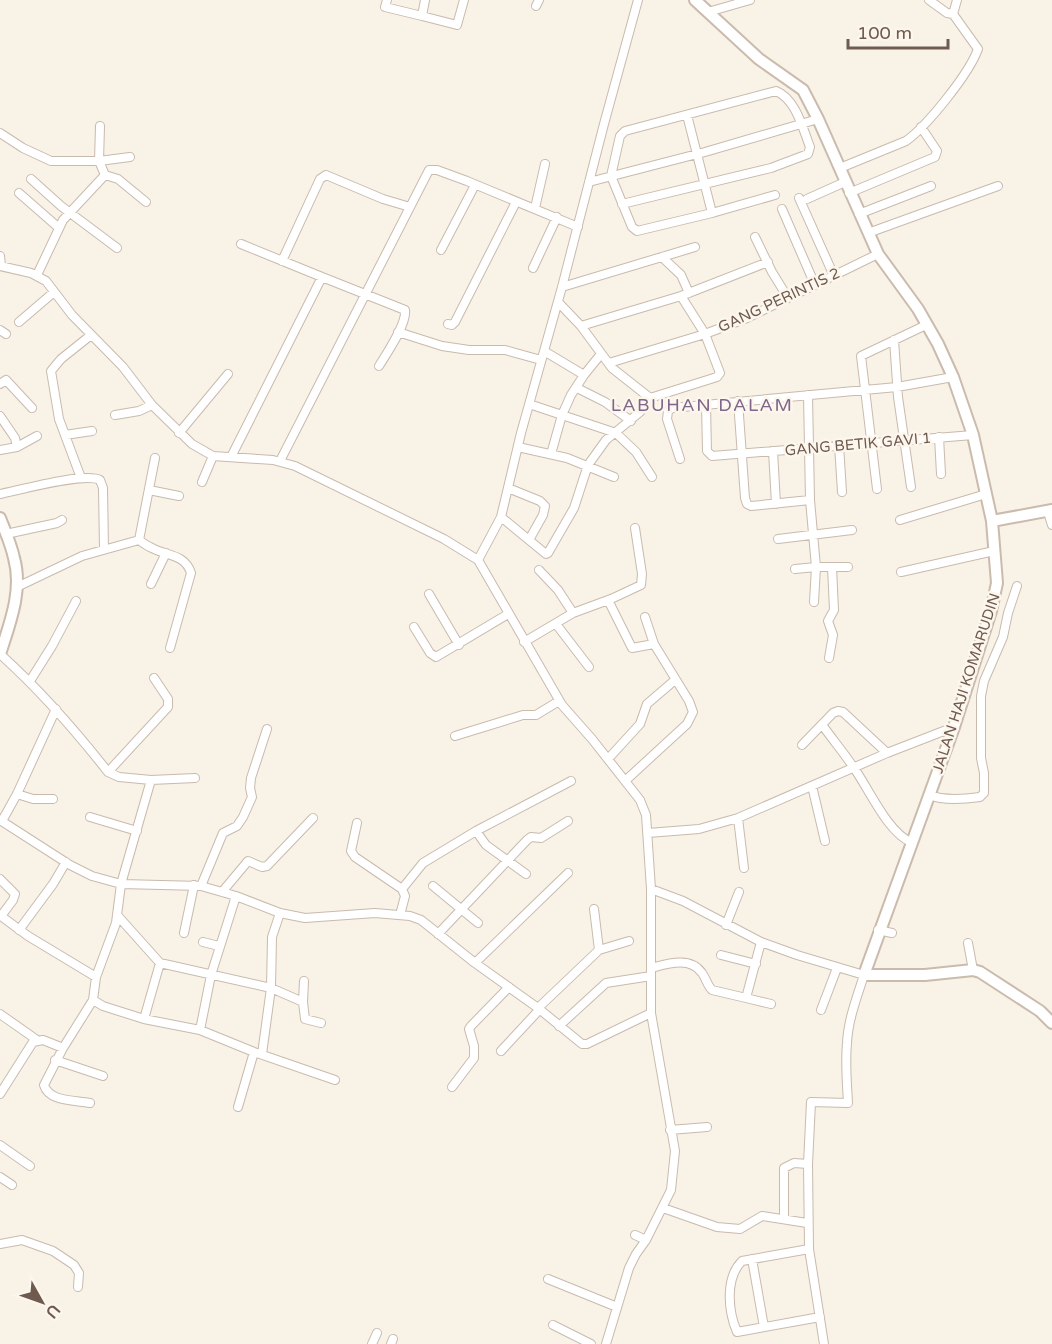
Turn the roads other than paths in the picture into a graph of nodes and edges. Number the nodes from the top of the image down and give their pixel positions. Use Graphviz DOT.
graph roads {
  1 [pos="387,0"];
  2 [pos="425,0"];
  3 [pos="464,0"];
  4 [pos="638,0"];
  5 [pos="695,0"];
  6 [pos="750,0"];
  7 [pos="928,0"];
  8 [pos="957,0"];
  9 [pos="708,12"];
  10 [pos="953,14"];
  11 [pos="422,16"];
  12 [pos="687,115"];
  13 [pos="818,118"];
  14 [pos="801,124"];
  15 [pos="100,126"];
  16 [pos="921,127"];
  17 [pos="0,133"];
  18 [pos="696,154"];
  19 [pos="130,157"];
  20 [pos="99,161"];
  21 [pos="545,164"];
  22 [pos="840,168"];
  23 [pos="105,175"];
  24 [pos="611,176"];
  25 [pos="31,179"];
  26 [pos="589,182"];
  27 [pos="845,182"];
  28 [pos="704,184"];
  29 [pos="475,185"];
  30 [pos="931,186"];
  31 [pos="998,186"];
  32 [pos="19,193"];
  33 [pos="849,193"];
  34 [pos="775,195"];
  35 [pos="146,202"];
  36 [pos="516,202"];
  37 [pos="622,204"];
  38 [pos="410,207"];
  39 [pos="535,208"];
  40 [pos="782,209"];
  41 [pos="70,212"];
  42 [pos="712,213"];
  43 [pos="859,214"];
  44 [pos="557,217"];
  45 [pos="578,227"];
  46 [pos="59,228"];
  47 [pos="868,233"];
  48 [pos="755,237"];
  49 [pos="241,243"];
  50 [pos="695,247"];
  51 [pos="117,248"];
  52 [pos="441,250"];
  53 [pos="878,254"];
  54 [pos="0,256"];
  55 [pos="662,257"];
  56 [pos="282,261"];
  57 [pos="768,262"];
  58 [pos="1,266"];
  59 [pos="533,268"];
  60 [pos="37,275"];
  61 [pos="322,276"];
  62 [pos="834,276"];
  63 [pos="815,285"];
  64 [pos="562,287"];
  65 [pos="54,292"];
  66 [pos="366,293"];
  67 [pos="685,294"];
  68 [pos="788,298"];
  69 [pos="558,302"];
  70 [pos="19,322"];
  71 [pos="448,324"];
  72 [pos="926,325"];
  73 [pos="581,326"];
  74 [pos="398,332"];
  75 [pos="705,334"];
  76 [pos="91,335"];
  77 [pos="894,340"];
  78 [pos="544,351"];
  79 [pos="601,354"];
  80 [pos="541,360"];
  81 [pos="609,363"];
  82 [pos="379,366"];
  83 [pos="228,374"];
  84 [pos="584,375"];
  85 [pos="953,377"];
  86 [pos="2,379"];
  87 [pos="897,387"];
  88 [pos="577,388"];
  89 [pos="866,389"];
  90 [pos="808,395"];
  91 [pos="650,398"];
  92 [pos="738,401"];
  93 [pos="152,405"];
  94 [pos="529,405"];
  95 [pos="706,405"];
  96 [pos="32,408"];
  97 [pos="115,415"];
  98 [pos="562,415"];
  99 [pos="0,416"];
  100 [pos="631,421"];
  101 [pos="92,431"];
  102 [pos="179,433"];
  103 [pos="616,433"];
  104 [pos="65,435"];
  105 [pos="973,435"];
  106 [pos="36,436"];
  107 [pos="939,437"];
  108 [pos="904,440"];
  109 [pos="871,442"];
  110 [pos="839,445"];
  111 [pos="17,447"];
  112 [pos="518,447"];
  113 [pos="809,448"];
  114 [pos="0,450"];
  115 [pos="773,451"];
  116 [pos="742,452"];
  117 [pos="551,454"];
  118 [pos="213,456"];
  119 [pos="231,457"];
  120 [pos="155,458"];
  121 [pos="680,459"];
  122 [pos="280,461"];
  123 [pos="588,465"];
  124 [pos="941,474"];
  125 [pos="81,477"];
  126 [pos="614,477"];
  127 [pos="652,477"];
  128 [pos="202,482"];
  129 [pos="911,487"];
  130 [pos="508,488"];
  131 [pos="877,489"];
  132 [pos="148,490"];
  133 [pos="842,492"];
  134 [pos="0,494"];
  135 [pos="986,494"];
  136 [pos="179,496"];
  137 [pos="810,500"];
  138 [pos="776,504"];
  139 [pos="1046,512"];
  140 [pos="0,518"];
  141 [pos="501,518"];
  142 [pos="62,520"];
  143 [pos="900,520"];
  144 [pos="992,521"];
  145 [pos="1052,525"];
  146 [pos="635,528"];
  147 [pos="852,530"];
  148 [pos="813,533"];
  149 [pos="6,534"];
  150 [pos="778,539"];
  151 [pos="140,540"];
  152 [pos="529,540"];
  153 [pos="104,549"];
  154 [pos="994,551"];
  155 [pos="166,553"];
  156 [pos="478,560"];
  157 [pos="816,567"];
  158 [pos="832,567"];
  159 [pos="848,567"];
  160 [pos="795,569"];
  161 [pos="539,570"];
  162 [pos="901,572"];
  163 [pos="151,585"];
  164 [pos="1017,586"];
  165 [pos="17,587"];
  166 [pos="429,594"];
  167 [pos="608,600"];
  168 [pos="76,601"];
  169 [pos="814,602"];
  170 [pos="573,613"];
  171 [pos="508,614"];
  172 [pos="645,617"];
  173 [pos="556,624"];
  174 [pos="414,627"];
  175 [pos="3,636"];
  176 [pos="524,642"];
  177 [pos="654,644"];
  178 [pos="459,645"];
  179 [pos="170,648"];
  180 [pos="0,654"];
  181 [pos="829,658"];
  182 [pos="590,667"];
  183 [pos="154,678"];
  184 [pos="675,680"];
  185 [pos="30,681"];
  186 [pos="559,700"];
  187 [pos="56,709"];
  188 [pos="822,726"];
  189 [pos="954,727"];
  190 [pos="267,729"];
  191 [pos="454,736"];
  192 [pos="802,745"];
  193 [pos="886,753"];
  194 [pos="608,759"];
  195 [pos="854,767"];
  196 [pos="108,772"];
  197 [pos="195,778"];
  198 [pos="151,780"];
  199 [pos="571,781"];
  200 [pos="625,781"];
  201 [pos="812,786"];
  202 [pos="17,794"];
  203 [pos="933,796"];
  204 [pos="53,800"];
  205 [pos="90,817"];
  206 [pos="313,818"];
  207 [pos="738,818"];
  208 [pos="1,821"];
  209 [pos="568,821"];
  210 [pos="357,823"];
  211 [pos="137,831"];
  212 [pos="476,831"];
  213 [pos="648,832"];
  214 [pos="825,841"];
  215 [pos="911,842"];
  216 [pos="508,860"];
  217 [pos="66,862"];
  218 [pos="744,868"];
  219 [pos="568,873"];
  220 [pos="526,874"];
  221 [pos="0,879"];
  222 [pos="121,884"];
  223 [pos="198,886"];
  224 [pos="433,886"];
  225 [pos="402,889"];
  226 [pos="651,889"];
  227 [pos="222,892"];
  228 [pos="739,892"];
  229 [pos="236,896"];
  230 [pos="594,909"];
  231 [pos="461,910"];
  232 [pos="280,913"];
  233 [pos="117,915"];
  234 [pos="400,915"];
  235 [pos="0,916"];
  236 [pos="478,923"];
  237 [pos="726,925"];
  238 [pos="20,930"];
  239 [pos="184,933"];
  240 [pos="438,934"];
  241 [pos="629,941"];
  242 [pos="203,942"];
  243 [pos="761,942"];
  244 [pos="968,944"];
  245 [pos="219,946"];
  246 [pos="599,950"];
  247 [pos="721,955"];
  248 [pos="160,963"];
  249 [pos="475,963"];
  250 [pos="756,964"];
  251 [pos="837,968"];
  252 [pos="973,970"];
  253 [pos="651,972"];
  254 [pos="211,975"];
  255 [pos="868,975"];
  256 [pos="96,977"];
  257 [pos="304,981"];
  258 [pos="509,987"];
  259 [pos="271,988"];
  260 [pos="746,998"];
  261 [pos="93,1000"];
  262 [pos="303,1002"];
  263 [pos="771,1004"];
  264 [pos="539,1008"];
  265 [pos="821,1010"];
  266 [pos="651,1013"];
  267 [pos="0,1014"];
  268 [pos="144,1019"];
  269 [pos="321,1023"];
  270 [pos="1052,1023"];
  271 [pos="559,1026"];
  272 [pos="200,1030"];
  273 [pos="37,1040"];
  274 [pos="63,1048"];
  275 [pos="501,1051"];
  276 [pos="258,1053"];
  277 [pos="55,1060"];
  278 [pos="103,1076"];
  279 [pos="335,1080"];
  280 [pos="452,1087"];
  281 [pos="0,1094"];
  282 [pos="90,1103"];
  283 [pos="238,1107"];
  284 [pos="707,1127"];
  285 [pos="670,1130"];
  286 [pos="0,1145"];
  287 [pos="808,1164"];
  288 [pos="30,1166"];
  289 [pos="0,1177"];
  290 [pos="12,1185"];
  291 [pos="663,1208"];
  292 [pos="784,1219"];
  293 [pos="807,1223"];
  294 [pos="635,1235"];
  295 [pos="646,1240"];
  296 [pos="0,1244"];
  297 [pos="808,1249"];
  298 [pos="752,1259"];
  299 [pos="548,1279"];
  300 [pos="78,1287"];
  301 [pos="617,1307"];
  302 [pos="820,1317"];
  303 [pos="553,1325"];
  304 [pos="764,1327"];
  305 [pos="377,1333"];
  306 [pos="372,1344"];
  307 [pos="591,1344"];
  308 [pos="606,1344"];
  309 [pos="824,1344"];
  1 -- 11 [label="street"];
  2 -- 11 [label="street"];
  3 -- 11 [label="street"];
  4 -- 26 [label="street"];
  5 -- 9 [label="street, JALAN HAJI KOMARUDIN"];
  6 -- 9 [label="street"];
  7 -- 10 [label="street"];
  8 -- 10 [label="street"];
  9 -- 13 [label="street, JALAN HAJI KOMARUDIN"];
  10 -- 16 [label="street"];
  12 -- 14 [label="street"];
  12 -- 18 [label="street"];
  12 -- 24 [label="street"];
  13 -- 14 [label="street"];
  13 -- 22 [label="street, JALAN HAJI KOMARUDIN"];
  14 -- 18 [label="street"];
  14 -- 28 [label="street"];
  15 -- 20 [label="street"];
  16 -- 22 [label="street"];
  16 -- 33 [label="street"];
  17 -- 20 [label="street"];
  18 -- 24 [label="street"];
  18 -- 28 [label="street"];
  19 -- 20 [label="street"];
  20 -- 23 [label="street"];
  21 -- 39 [label="street"];
  22 -- 27 [label="street, JALAN HAJI KOMARUDIN"];
  23 -- 35 [label="street"];
  23 -- 41 [label="street"];
  24 -- 26 [label="street"];
  24 -- 37 [label="street"];
  25 -- 41 [label="street"];
  26 -- 45 [label="street"];
  27 -- 33 [label="street, JALAN HAJI KOMARUDIN"];
  27 -- 62 [label="street"];
  28 -- 37 [label="street"];
  28 -- 42 [label="street"];
  29 -- 36 [label="street"];
  29 -- 38 [label="street"];
  29 -- 52 [label="street"];
  30 -- 43 [label="street"];
  31 -- 47 [label="street"];
  32 -- 46 [label="street"];
  33 -- 43 [label="street, JALAN HAJI KOMARUDIN"];
  34 -- 42 [label="street"];
  36 -- 39 [label="street"];
  36 -- 71 [label="street"];
  37 -- 42 [label="street"];
  38 -- 56 [label="street"];
  38 -- 66 [label="street"];
  39 -- 44 [label="street"];
  40 -- 63 [label="street"];
  41 -- 46 [label="street"];
  41 -- 51 [label="street"];
  43 -- 47 [label="street, JALAN HAJI KOMARUDIN"];
  44 -- 45 [label="street"];
  44 -- 59 [label="street"];
  45 -- 64 [label="street"];
  46 -- 60 [label="street"];
  47 -- 53 [label="street, JALAN HAJI KOMARUDIN"];
  48 -- 57 [label="street"];
  49 -- 56 [label="street"];
  50 -- 55 [label="street"];
  53 -- 62 [label="street, GANG PERINTIS 2"];
  53 -- 72 [label="street, JALAN HAJI KOMARUDIN"];
  54 -- 58 [label="street"];
  55 -- 64 [label="street"];
  55 -- 67 [label="street"];
  56 -- 61 [label="street"];
  57 -- 67 [label="street"];
  57 -- 68 [label="street"];
  58 -- 60 [label="street"];
  60 -- 65 [label="street"];
  61 -- 66 [label="street"];
  61 -- 119 [label="street"];
  62 -- 63 [label="street, GANG PERINTIS 2"];
  63 -- 68 [label="street, GANG PERINTIS 2"];
  64 -- 69 [label="street"];
  65 -- 70 [label="street"];
  65 -- 76 [label="street"];
  66 -- 74 [label="street"];
  66 -- 122 [label="street"];
  67 -- 73 [label="street"];
  67 -- 75 [label="street"];
  68 -- 75 [label="street, GANG PERINTIS 2"];
  69 -- 73 [label="street"];
  69 -- 78 [label="street"];
  72 -- 77 [label="street"];
  72 -- 85 [label="street, JALAN HAJI KOMARUDIN"];
  73 -- 79 [label="street"];
  74 -- 80 [label="street"];
  74 -- 82 [label="street"];
  75 -- 81 [label="street, GANG PERINTIS 2"];
  75 -- 91 [label="street"];
  76 -- 93 [label="street"];
  76 -- 104 [label="street"];
  77 -- 87 [label="street"];
  77 -- 89 [label="street"];
  78 -- 80 [label="street"];
  78 -- 84 [label="street"];
  79 -- 81 [label="street"];
  79 -- 84 [label="street"];
  80 -- 94 [label="street"];
  81 -- 91 [label="street"];
  83 -- 102 [label="street"];
  84 -- 88 [label="street"];
  85 -- 87 [label="street"];
  85 -- 105 [label="street, JALAN HAJI KOMARUDIN"];
  86 -- 96 [label="street"];
  87 -- 89 [label="street"];
  87 -- 108 [label="street"];
  88 -- 98 [label="street"];
  88 -- 100 [label="street"];
  89 -- 90 [label="street"];
  89 -- 109 [label="street"];
  90 -- 92 [label="street"];
  90 -- 113 [label="street"];
  91 -- 100 [label="street"];
  92 -- 95 [label="street"];
  92 -- 116 [label="street"];
  93 -- 97 [label="street"];
  93 -- 102 [label="street"];
  94 -- 98 [label="street"];
  94 -- 112 [label="street"];
  95 -- 116 [label="street, GANG BETIK GAVI 1"];
  95 -- 121 [label="street"];
  98 -- 103 [label="street"];
  98 -- 117 [label="street"];
  99 -- 111 [label="street"];
  100 -- 103 [label="street"];
  101 -- 104 [label="street"];
  102 -- 118 [label="street"];
  103 -- 123 [label="street"];
  103 -- 127 [label="street"];
  104 -- 125 [label="street"];
  105 -- 107 [label="street, GANG BETIK GAVI 1"];
  105 -- 135 [label="street, JALAN HAJI KOMARUDIN"];
  106 -- 111 [label="street"];
  107 -- 108 [label="street, GANG BETIK GAVI 1"];
  107 -- 124 [label="street"];
  108 -- 109 [label="street, GANG BETIK GAVI 1"];
  108 -- 129 [label="street"];
  109 -- 110 [label="street, GANG BETIK GAVI 1"];
  109 -- 131 [label="street"];
  110 -- 113 [label="street, GANG BETIK GAVI 1"];
  110 -- 133 [label="street"];
  111 -- 114 [label="street"];
  112 -- 117 [label="street"];
  112 -- 130 [label="street"];
  113 -- 115 [label="street, GANG BETIK GAVI 1"];
  113 -- 137 [label="street"];
  115 -- 116 [label="street, GANG BETIK GAVI 1"];
  115 -- 138 [label="street"];
  116 -- 138 [label="street"];
  117 -- 123 [label="street"];
  118 -- 119 [label="street"];
  118 -- 128 [label="street"];
  119 -- 122 [label="street"];
  120 -- 132 [label="street"];
  122 -- 156 [label="street"];
  123 -- 126 [label="street"];
  123 -- 152 [label="street"];
  125 -- 134 [label="street"];
  125 -- 153 [label="street"];
  130 -- 141 [label="street"];
  130 -- 152 [label="street"];
  132 -- 136 [label="street"];
  132 -- 151 [label="street"];
  135 -- 143 [label="street"];
  135 -- 144 [label="street, JALAN HAJI KOMARUDIN"];
  137 -- 138 [label="street"];
  137 -- 148 [label="street"];
  139 -- 144 [label="street"];
  139 -- 145 [label="street"];
  140 -- 149 [label="street"];
  141 -- 152 [label="street"];
  141 -- 156 [label="street"];
  142 -- 149 [label="street"];
  144 -- 154 [label="street, JALAN HAJI KOMARUDIN"];
  146 -- 167 [label="street"];
  147 -- 148 [label="street"];
  148 -- 150 [label="street"];
  148 -- 157 [label="street"];
  149 -- 165 [label="street"];
  151 -- 153 [label="street"];
  151 -- 155 [label="street"];
  153 -- 165 [label="street"];
  154 -- 162 [label="street"];
  154 -- 189 [label="street, JALAN HAJI KOMARUDIN"];
  155 -- 163 [label="street"];
  155 -- 179 [label="street"];
  156 -- 171 [label="street"];
  157 -- 158 [label="street"];
  157 -- 160 [label="street"];
  157 -- 169 [label="street"];
  158 -- 159 [label="street"];
  158 -- 181 [label="street"];
  161 -- 170 [label="street"];
  164 -- 203 [label="street"];
  165 -- 175 [label="street"];
  166 -- 178 [label="street"];
  167 -- 170 [label="street"];
  167 -- 177 [label="street"];
  168 -- 185 [label="street"];
  170 -- 173 [label="street"];
  171 -- 176 [label="street"];
  171 -- 178 [label="street"];
  172 -- 177 [label="street"];
  173 -- 176 [label="street"];
  173 -- 182 [label="street"];
  174 -- 178 [label="street"];
  175 -- 180 [label="street"];
  176 -- 186 [label="street"];
  177 -- 184 [label="street"];
  180 -- 185 [label="street"];
  183 -- 196 [label="street"];
  184 -- 194 [label="street"];
  184 -- 200 [label="street"];
  185 -- 187 [label="street"];
  186 -- 191 [label="street"];
  186 -- 194 [label="street"];
  187 -- 196 [label="street"];
  187 -- 202 [label="street"];
  188 -- 192 [label="street"];
  188 -- 193 [label="street"];
  188 -- 195 [label="street"];
  189 -- 193 [label="street"];
  189 -- 203 [label="street, JALAN HAJI KOMARUDIN"];
  190 -- 223 [label="street"];
  193 -- 195 [label="street"];
  194 -- 200 [label="street"];
  195 -- 201 [label="street"];
  195 -- 215 [label="street"];
  196 -- 198 [label="street"];
  197 -- 198 [label="street"];
  198 -- 211 [label="street"];
  199 -- 212 [label="street"];
  200 -- 213 [label="street"];
  201 -- 207 [label="street"];
  201 -- 214 [label="street"];
  202 -- 204 [label="street"];
  202 -- 208 [label="street"];
  203 -- 215 [label="street, JALAN HAJI KOMARUDIN"];
  205 -- 211 [label="street"];
  206 -- 227 [label="street"];
  207 -- 213 [label="street"];
  207 -- 218 [label="street"];
  208 -- 217 [label="street"];
  209 -- 216 [label="street"];
  210 -- 225 [label="street"];
  211 -- 222 [label="street"];
  212 -- 216 [label="street"];
  212 -- 225 [label="street"];
  213 -- 226 [label="street"];
  215 -- 255 [label="street, JALAN HAJI KOMARUDIN"];
  216 -- 220 [label="street"];
  216 -- 231 [label="street"];
  217 -- 222 [label="street"];
  217 -- 238 [label="street"];
  219 -- 249 [label="street"];
  221 -- 235 [label="street"];
  222 -- 223 [label="street"];
  222 -- 233 [label="street"];
  223 -- 227 [label="street"];
  223 -- 239 [label="street"];
  224 -- 231 [label="street"];
  225 -- 234 [label="street"];
  226 -- 237 [label="street"];
  226 -- 253 [label="street"];
  227 -- 229 [label="street"];
  228 -- 237 [label="street"];
  229 -- 232 [label="street"];
  229 -- 245 [label="street"];
  230 -- 246 [label="street"];
  231 -- 236 [label="street"];
  231 -- 240 [label="street"];
  232 -- 234 [label="street"];
  232 -- 259 [label="street"];
  233 -- 248 [label="street"];
  233 -- 256 [label="street"];
  234 -- 240 [label="street"];
  235 -- 238 [label="street"];
  237 -- 243 [label="street"];
  238 -- 256 [label="street"];
  240 -- 249 [label="street"];
  241 -- 246 [label="street"];
  242 -- 245 [label="street"];
  243 -- 250 [label="street"];
  243 -- 251 [label="street"];
  244 -- 252 [label="street"];
  245 -- 254 [label="street"];
  246 -- 264 [label="street"];
  247 -- 250 [label="street"];
  248 -- 254 [label="street"];
  248 -- 268 [label="street"];
  249 -- 258 [label="street"];
  250 -- 260 [label="street"];
  251 -- 255 [label="street"];
  251 -- 265 [label="street"];
  252 -- 255 [label="street"];
  252 -- 270 [label="street"];
  253 -- 260 [label="street"];
  253 -- 266 [label="street"];
  253 -- 271 [label="street"];
  254 -- 259 [label="street"];
  254 -- 272 [label="street"];
  255 -- 287 [label="street"];
  256 -- 261 [label="street"];
  257 -- 262 [label="street"];
  258 -- 264 [label="street"];
  258 -- 280 [label="street"];
  259 -- 262 [label="street"];
  259 -- 276 [label="street"];
  260 -- 263 [label="street"];
  261 -- 268 [label="street"];
  261 -- 274 [label="street"];
  262 -- 269 [label="street"];
  264 -- 271 [label="street"];
  264 -- 275 [label="street"];
  266 -- 271 [label="street"];
  266 -- 285 [label="street"];
  267 -- 273 [label="street"];
  268 -- 272 [label="street"];
  272 -- 276 [label="street"];
  273 -- 274 [label="street"];
  273 -- 281 [label="street"];
  274 -- 277 [label="street"];
  276 -- 279 [label="street"];
  276 -- 283 [label="street"];
  277 -- 278 [label="street"];
  277 -- 282 [label="street"];
  284 -- 285 [label="street"];
  285 -- 291 [label="street"];
  286 -- 288 [label="street"];
  287 -- 292 [label="street"];
  287 -- 293 [label="street"];
  289 -- 290 [label="street"];
  291 -- 292 [label="street"];
  291 -- 295 [label="street"];
  292 -- 293 [label="street"];
  293 -- 297 [label="street"];
  294 -- 295 [label="street"];
  295 -- 301 [label="street"];
  296 -- 300 [label="street"];
  297 -- 298 [label="street"];
  297 -- 302 [label="street"];
  298 -- 304 [label="street"];
  298 -- 304 [label="street"];
  299 -- 301 [label="street"];
  301 -- 308 [label="street"];
  302 -- 304 [label="street"];
  302 -- 309 [label="street"];
  303 -- 307 [label="street"];
  305 -- 306 [label="street"];
}
